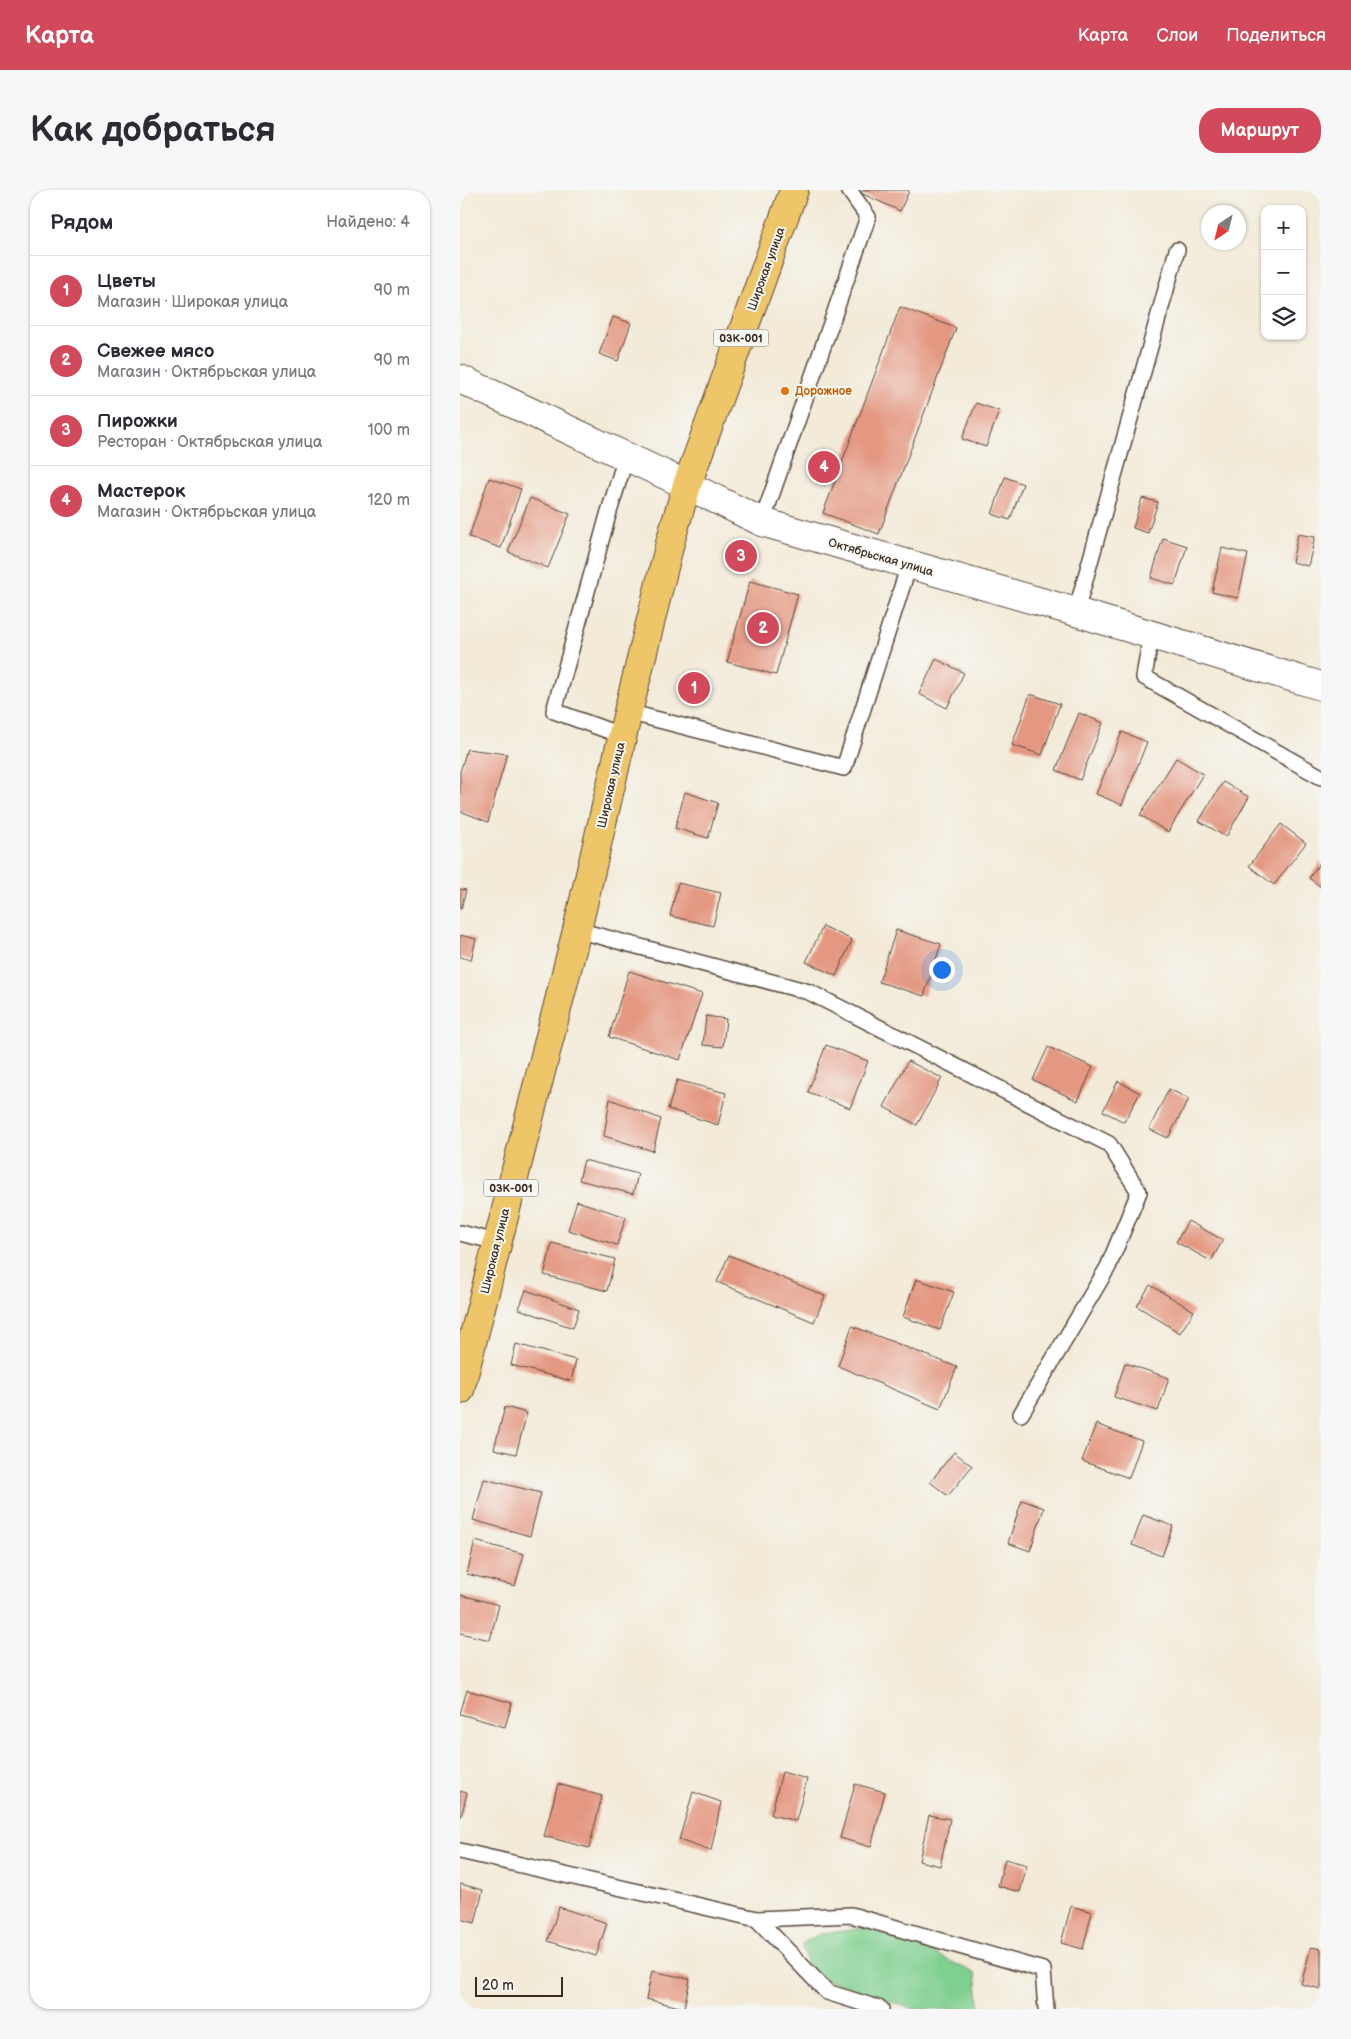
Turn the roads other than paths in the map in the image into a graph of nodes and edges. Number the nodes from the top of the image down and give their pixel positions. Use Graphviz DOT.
graph roads {
  1 [pos="794,190"];
  2 [pos="849,190"];
  3 [pos="1177,250"];
  4 [pos="460,379"];
  5 [pos="626,457"];
  6 [pos="687,485"];
  7 [pos="762,522"];
  8 [pos="908,565"];
  9 [pos="1076,612"];
  10 [pos="1151,635"];
  11 [pos="1321,686"];
  12 [pos="625,724"];
  13 [pos="1321,777"];
  14 [pos="577,930"];
  15 [pos="460,1233"];
  16 [pos="497,1242"];
  17 [pos="460,1390"];
  18 [pos="1021,1414"];
  19 [pos="460,1851"];
  20 [pos="757,1920"];
  21 [pos="881,2009"];
  22 [pos="1046,2009"];
  1 -- 6 [label="main road, Широкая улица / 03К-001"];
  2 -- 7 [label="lane"];
  3 -- 9 [label="lane"];
  4 -- 5 [label="street, Октябрьская улица"];
  5 -- 6 [label="street, Октябрьская улица"];
  5 -- 12 [label="lane"];
  6 -- 7 [label="street, Октябрьская улица"];
  6 -- 12 [label="main road, Широкая улица / 03К-001"];
  7 -- 8 [label="street, Октябрьская улица"];
  8 -- 9 [label="street, Октябрьская улица"];
  8 -- 12 [label="lane"];
  9 -- 10 [label="street, Октябрьская улица"];
  10 -- 11 [label="street, Октябрьская улица"];
  10 -- 13 [label="lane"];
  12 -- 14 [label="main road, Широкая улица / 03К-001"];
  14 -- 16 [label="main road, Широкая улица / 03К-001"];
  14 -- 18 [label="lane"];
  15 -- 16 [label="lane"];
  16 -- 17 [label="main road, Широкая улица / 03К-001"];
  19 -- 20 [label="lane"];
  20 -- 21 [label="lane"];
  20 -- 22 [label="lane"];
}
